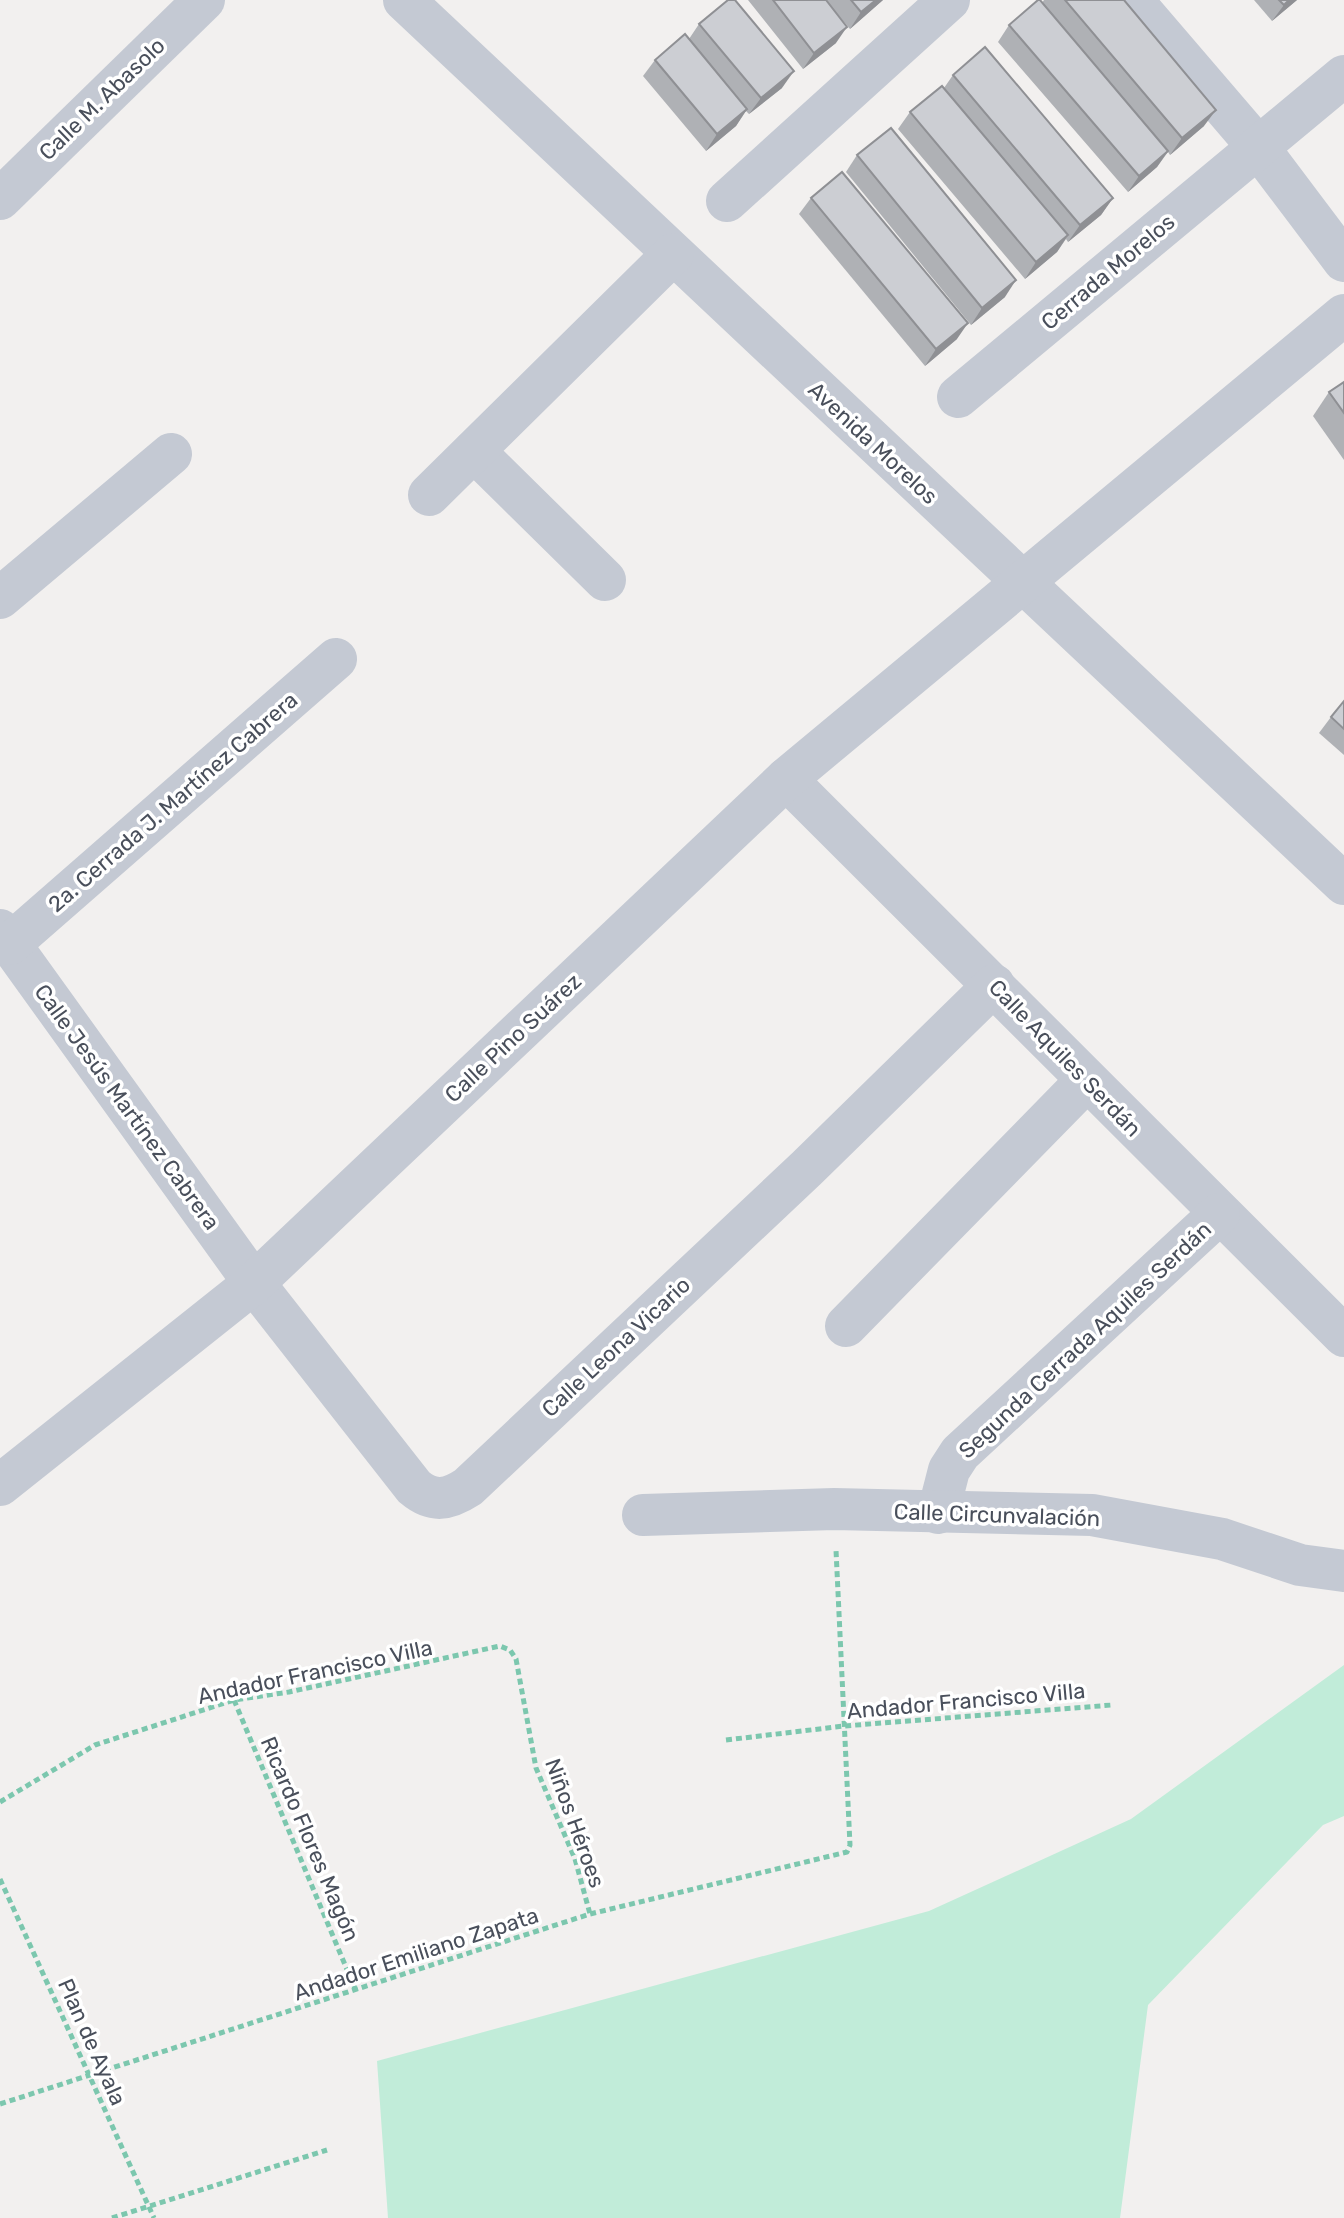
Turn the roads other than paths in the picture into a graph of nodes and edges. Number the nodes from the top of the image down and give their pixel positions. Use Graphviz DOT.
graph roads {
  1 [pos="204,0"];
  2 [pos="404,0"];
  3 [pos="949,0"];
  4 [pos="1132,0"];
  5 [pos="1344,76"];
  6 [pos="1258,147"];
  7 [pos="0,199"];
  8 [pos="727,201"];
  9 [pos="673,254"];
  10 [pos="1344,261"];
  11 [pos="1344,315"];
  12 [pos="958,397"];
  13 [pos="474,451"];
  14 [pos="171,454"];
  15 [pos="429,495"];
  16 [pos="605,580"];
  17 [pos="1019,582"];
  18 [pos="0,598"];
  19 [pos="336,659"];
  20 [pos="786,779"];
  21 [pos="1344,884"];
  22 [pos="5,937"];
  23 [pos="994,985"];
  24 [pos="1086,1081"];
  25 [pos="1219,1214"];
  26 [pos="254,1283"];
  27 [pos="846,1326"];
  28 [pos="1344,1336"];
  29 [pos="0,1485"];
  30 [pos="938,1513"];
  31 [pos="643,1515"];
  32 [pos="1344,1571"];
  1 -- 7 [label="street, Calle M. Abasolo"];
  2 -- 9 [label="street, Avenida Morelos"];
  3 -- 8 [label="street"];
  4 -- 6 [label="street"];
  5 -- 6 [label="street, Cerrada Morelos"];
  6 -- 10 [label="street"];
  6 -- 12 [label="street, Cerrada Morelos"];
  9 -- 13 [label="street"];
  9 -- 17 [label="street, Avenida Morelos"];
  11 -- 17 [label="street, Calle Pino Suárez"];
  13 -- 15 [label="street"];
  13 -- 16 [label="street"];
  14 -- 18 [label="street"];
  17 -- 20 [label="street, Calle Pino Suárez"];
  17 -- 21 [label="street, Avenida Morelos"];
  19 -- 22 [label="street, 2a. Cerrada J. Martínez Cabrera"];
  20 -- 23 [label="street, Calle Aquiles Serdán"];
  20 -- 26 [label="street, Calle Pino Suárez"];
  22 -- 26 [label="street, Calle Jesús Martínez Cabrera"];
  23 -- 24 [label="street, Calle Aquiles Serdán"];
  23 -- 26 [label="street, Calle Leona Vicario"];
  24 -- 25 [label="street, Calle Aquiles Serdán"];
  24 -- 27 [label="street"];
  25 -- 28 [label="street, Calle Aquiles Serdán"];
  25 -- 30 [label="street, Segunda Cerrada Aquiles Serdán"];
  26 -- 29 [label="street, Calle Pino Suárez"];
  30 -- 31 [label="street, Calle Circunvalación"];
  30 -- 32 [label="street, Calle Circunvalación"];
}
